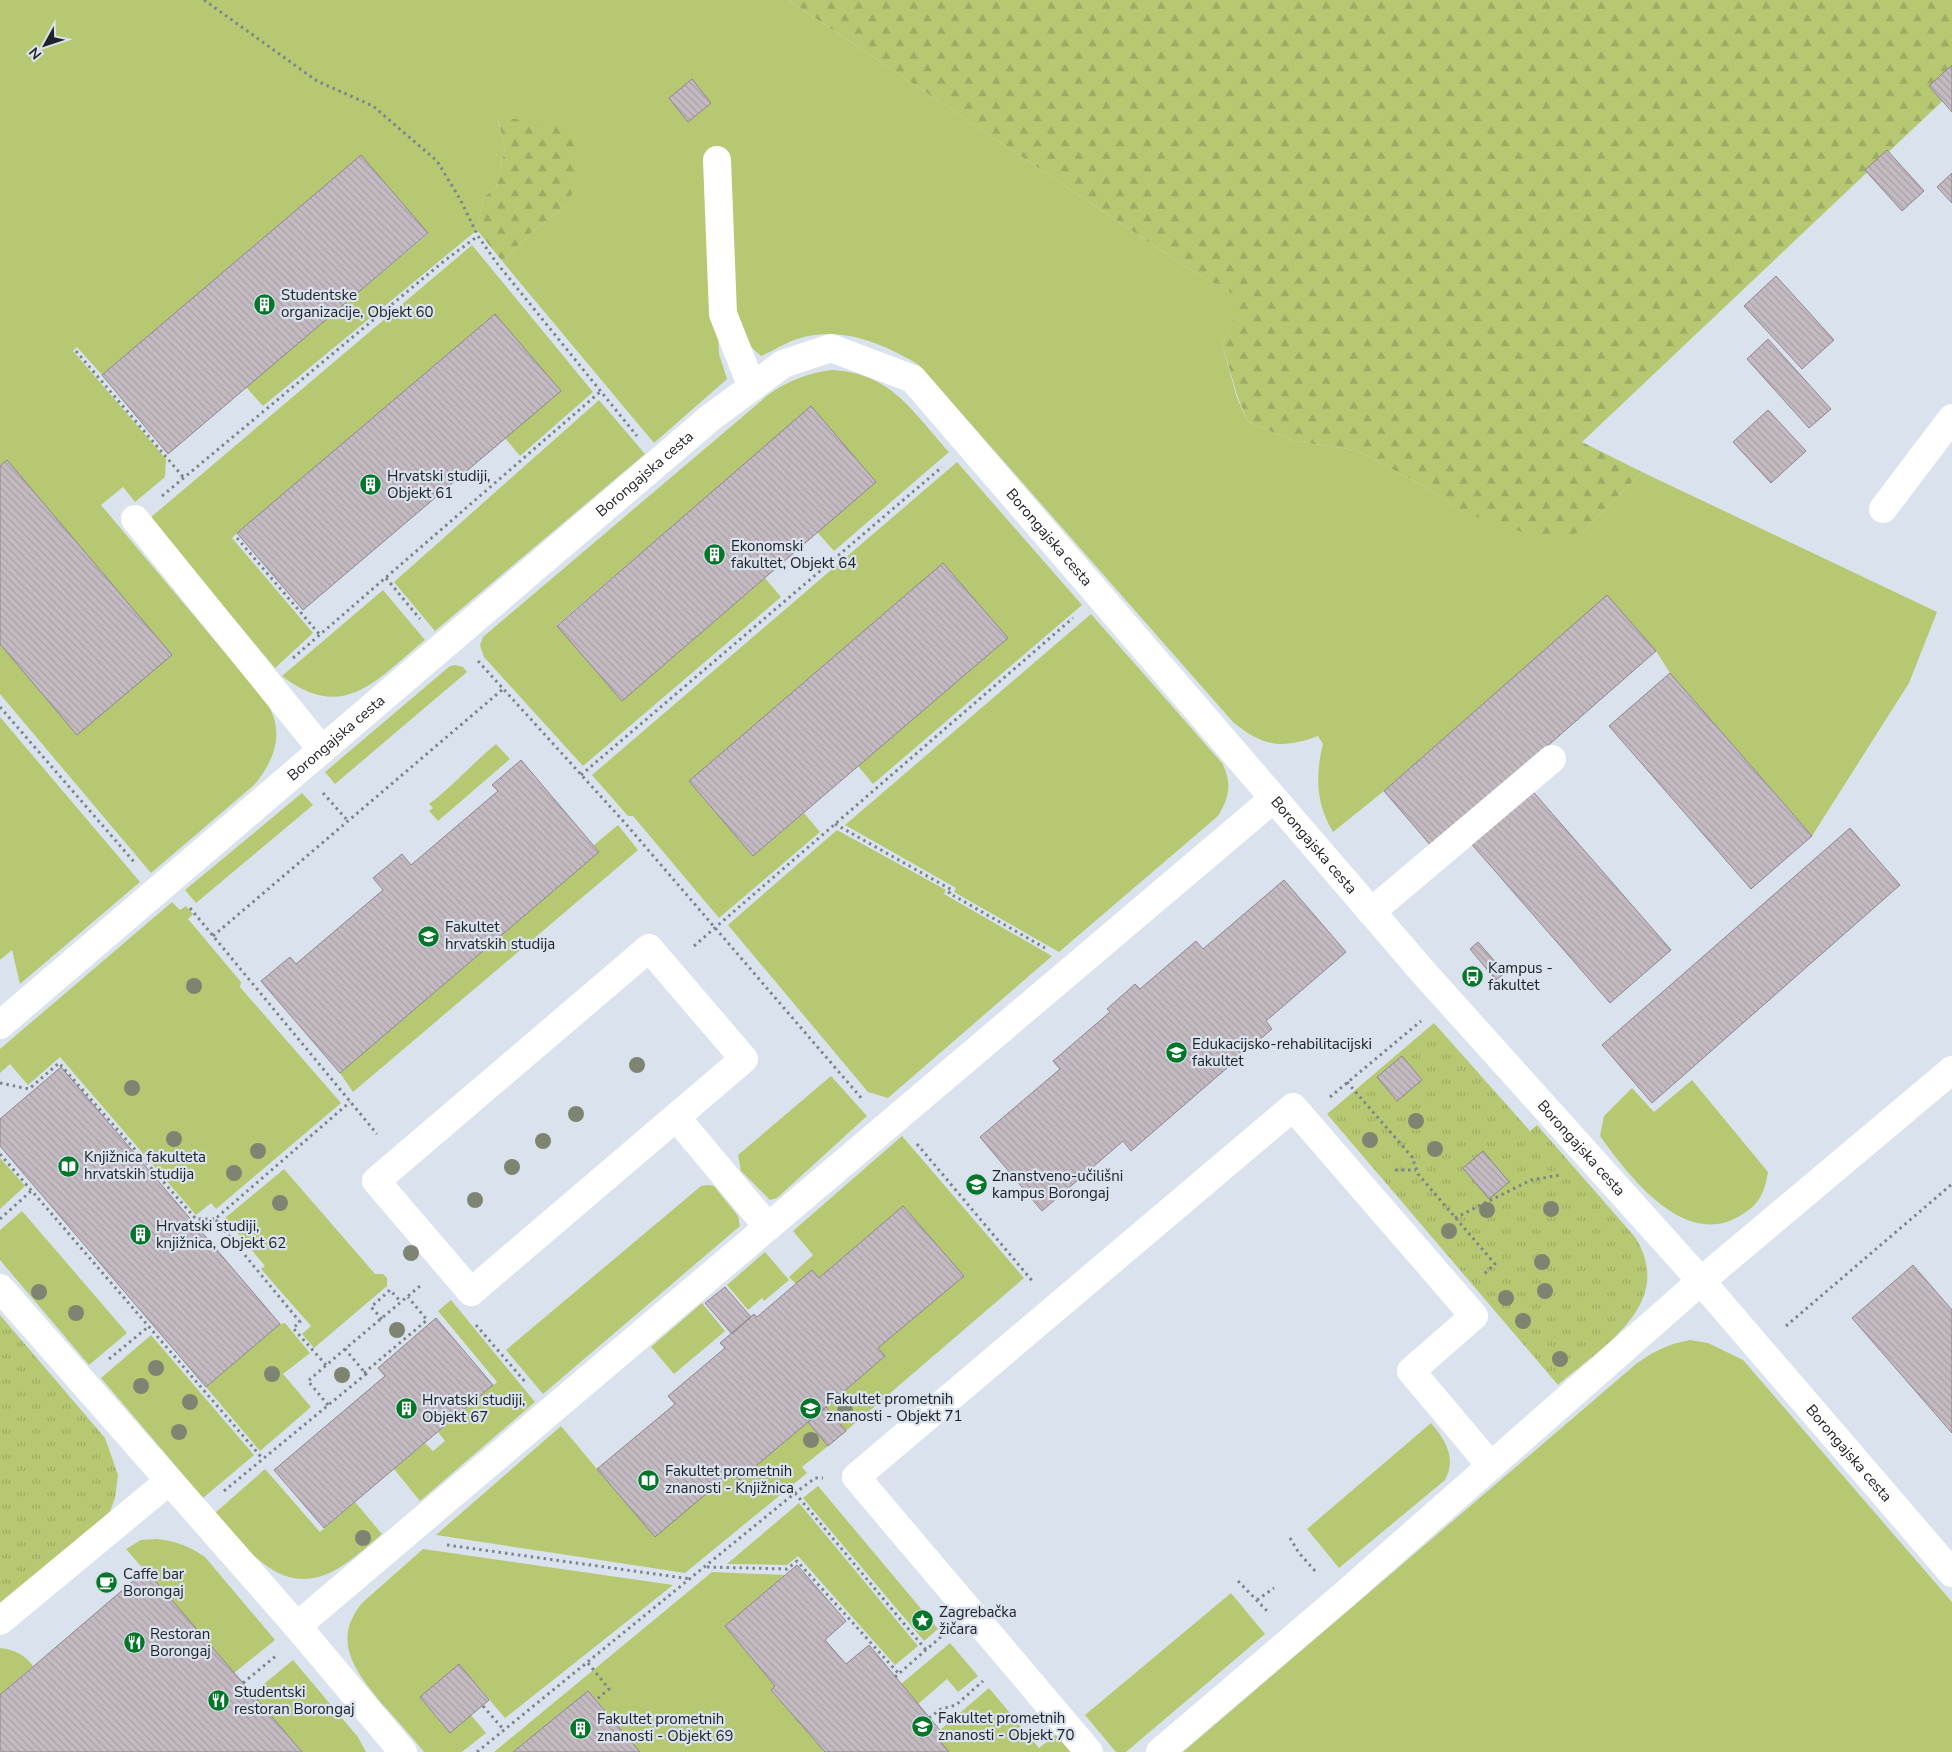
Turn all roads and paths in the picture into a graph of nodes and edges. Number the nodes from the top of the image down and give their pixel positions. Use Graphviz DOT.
graph roads {
  1 [pos="204,0"];
  2 [pos="717,160"];
  3 [pos="478,236"];
  4 [pos="76,351"];
  5 [pos="752,387"];
  6 [pos="601,391"];
  7 [pos="1952,418"];
  8 [pos="968,445"];
  9 [pos="659,463"];
  10 [pos="184,478"];
  11 [pos="1883,509"];
  12 [pos="135,519"];
  13 [pos="237,538"];
  14 [pos="385,578"];
  15 [pos="1099,596"];
  16 [pos="426,626"];
  17 [pos="320,635"];
  18 [pos="469,659"];
  19 [pos="266,681"];
  20 [pos="503,689"];
  21 [pos="0,707"];
  22 [pos="322,750"];
  23 [pos="1552,759"];
  24 [pos="581,774"];
  25 [pos="1273,799"];
  26 [pos="835,824"];
  27 [pos="163,886"];
  28 [pos="1371,912"];
  29 [pos="715,928"];
  30 [pos="213,936"];
  31 [pos="1076,965"];
  32 [pos="667,970"];
  33 [pos="1424,1018"];
  34 [pos="0,1025"];
  35 [pos="1952,1070"];
  36 [pos="1347,1082"];
  37 [pos="0,1083"];
  38 [pos="350,1102"];
  39 [pos="676,1117"];
  40 [pos="1304,1118"];
  41 [pos="891,1123"];
  42 [pos="0,1154"];
  43 [pos="400,1161"];
  44 [pos="1600,1168"];
  45 [pos="1952,1184"];
  46 [pos="32,1191"];
  47 [pos="1455,1218"];
  48 [pos="0,1219"];
  49 [pos="215,1219"];
  50 [pos="768,1227"];
  51 [pos="446,1263"];
  52 [pos="1702,1281"];
  53 [pos="0,1288"];
  54 [pos="408,1296"];
  55 [pos="1458,1296"];
  56 [pos="401,1302"];
  57 [pos="1056,1308"];
  58 [pos="470,1318"];
  59 [pos="382,1319"];
  60 [pos="148,1327"];
  61 [pos="1783,1329"];
  62 [pos="345,1349"];
  63 [pos="326,1365"];
  64 [pos="364,1373"];
  65 [pos="82,1382"];
  66 [pos="328,1405"];
  67 [pos="551,1411"];
  68 [pos="262,1459"];
  69 [pos="1491,1466"];
  70 [pos="856,1477"];
  71 [pos="169,1481"];
  72 [pos="795,1493"];
  73 [pos="197,1513"];
  74 [pos="402,1537"];
  75 [pos="1290,1538"];
  76 [pos="706,1567"];
  77 [pos="1952,1573"];
  78 [pos="1321,1578"];
  79 [pos="690,1579"];
  80 [pos="1238,1581"];
  81 [pos="1274,1588"];
  82 [pos="1257,1600"];
  83 [pos="1272,1618"];
  84 [pos="0,1621"];
  85 [pos="297,1626"];
  86 [pos="943,1635"];
  87 [pos="926,1650"];
  88 [pos="278,1654"];
  89 [pos="588,1663"];
  90 [pos="983,1681"];
  91 [pos="243,1683"];
  92 [pos="596,1700"];
  93 [pos="483,1706"];
  94 [pos="929,1718"];
  95 [pos="504,1730"];
  96 [pos="403,1752"];
  97 [pos="477,1752"];
  98 [pos="1089,1752"];
  99 [pos="1160,1752"];
  1 -- 3 [label="path"];
  2 -- 5 [label="street"];
  3 -- 6 [label="path"];
  3 -- 10 [label="path"];
  4 -- 10 [label="path"];
  5 -- 8 [label="street, Borongajska cesta"];
  5 -- 9 [label="street, Borongajska cesta"];
  6 -- 9 [label="path"];
  6 -- 14 [label="path"];
  7 -- 11 [label="street"];
  8 -- 15 [label="street, Borongajska cesta"];
  8 -- 24 [label="path"];
  9 -- 22 [label="street, Borongajska cesta"];
  10 -- 12 [label="path"];
  12 -- 19 [label="street"];
  13 -- 17 [label="path"];
  14 -- 16 [label="path"];
  14 -- 17 [label="path"];
  15 -- 25 [label="street, Borongajska cesta"];
  15 -- 26 [label="path"];
  17 -- 19 [label="path"];
  18 -- 20 [label="path"];
  19 -- 22 [label="street"];
  20 -- 24 [label="path"];
  20 -- 30 [label="path"];
  21 -- 27 [label="path"];
  22 -- 27 [label="street, Borongajska cesta"];
  23 -- 28 [label="street"];
  24 -- 29 [label="path"];
  25 -- 28 [label="street, Borongajska cesta"];
  25 -- 31 [label="street"];
  26 -- 29 [label="path"];
  26 -- 31 [label="path"];
  27 -- 30 [label="path"];
  27 -- 34 [label="street, Borongajska cesta"];
  28 -- 44 [label="street, Borongajska cesta"];
  29 -- 32 [label="path"];
  29 -- 41 [label="path"];
  30 -- 38 [label="path"];
  31 -- 41 [label="street"];
  32 -- 39 [label="street"];
  32 -- 43 [label="street"];
  33 -- 36 [label="path"];
  35 -- 52 [label="street"];
  36 -- 40 [label="path"];
  36 -- 47 [label="path"];
  37 -- 49 [label="path"];
  38 -- 43 [label="path"];
  38 -- 49 [label="path"];
  39 -- 50 [label="street"];
  39 -- 51 [label="street"];
  40 -- 55 [label="street"];
  40 -- 57 [label="street"];
  41 -- 50 [label="street"];
  41 -- 57 [label="path"];
  42 -- 46 [label="path"];
  43 -- 51 [label="street"];
  44 -- 47 [label="path"];
  44 -- 52 [label="street, Borongajska cesta"];
  45 -- 61 [label="path"];
  46 -- 48 [label="path"];
  46 -- 60 [label="path"];
  47 -- 55 [label="path"];
  49 -- 63 [label="path"];
  50 -- 67 [label="street"];
  51 -- 54 [label="path"];
  52 -- 69 [label="street"];
  52 -- 77 [label="street, Borongajska cesta"];
  53 -- 65 [label="street"];
  54 -- 56 [label="path"];
  54 -- 64 [label="path"];
  55 -- 69 [label="street"];
  56 -- 59 [label="path"];
  56 -- 59 [label="path"];
  57 -- 70 [label="street"];
  58 -- 67 [label="path"];
  59 -- 62 [label="path"];
  60 -- 65 [label="path"];
  60 -- 68 [label="path"];
  62 -- 63 [label="path"];
  62 -- 64 [label="path"];
  63 -- 66 [label="path"];
  64 -- 66 [label="path"];
  65 -- 71 [label="street"];
  66 -- 68 [label="path"];
  67 -- 74 [label="street"];
  68 -- 73 [label="path"];
  69 -- 99 [label="street"];
  70 -- 72 [label="path"];
  70 -- 98 [label="street"];
  71 -- 73 [label="street"];
  71 -- 84 [label="street"];
  72 -- 76 [label="path"];
  72 -- 87 [label="path"];
  73 -- 85 [label="street"];
  74 -- 79 [label="path"];
  74 -- 85 [label="street"];
  75 -- 78 [label="path"];
  76 -- 79 [label="path"];
  76 -- 87 [label="path"];
  79 -- 89 [label="path"];
  80 -- 82 [label="path"];
  81 -- 82 [label="path"];
  82 -- 83 [label="path"];
  85 -- 96 [label="street"];
  86 -- 87 [label="path"];
  88 -- 91 [label="path"];
  89 -- 92 [label="path"];
  89 -- 95 [label="path"];
  90 -- 94 [label="path"];
  93 -- 95 [label="path"];
  95 -- 97 [label="path"];
}
